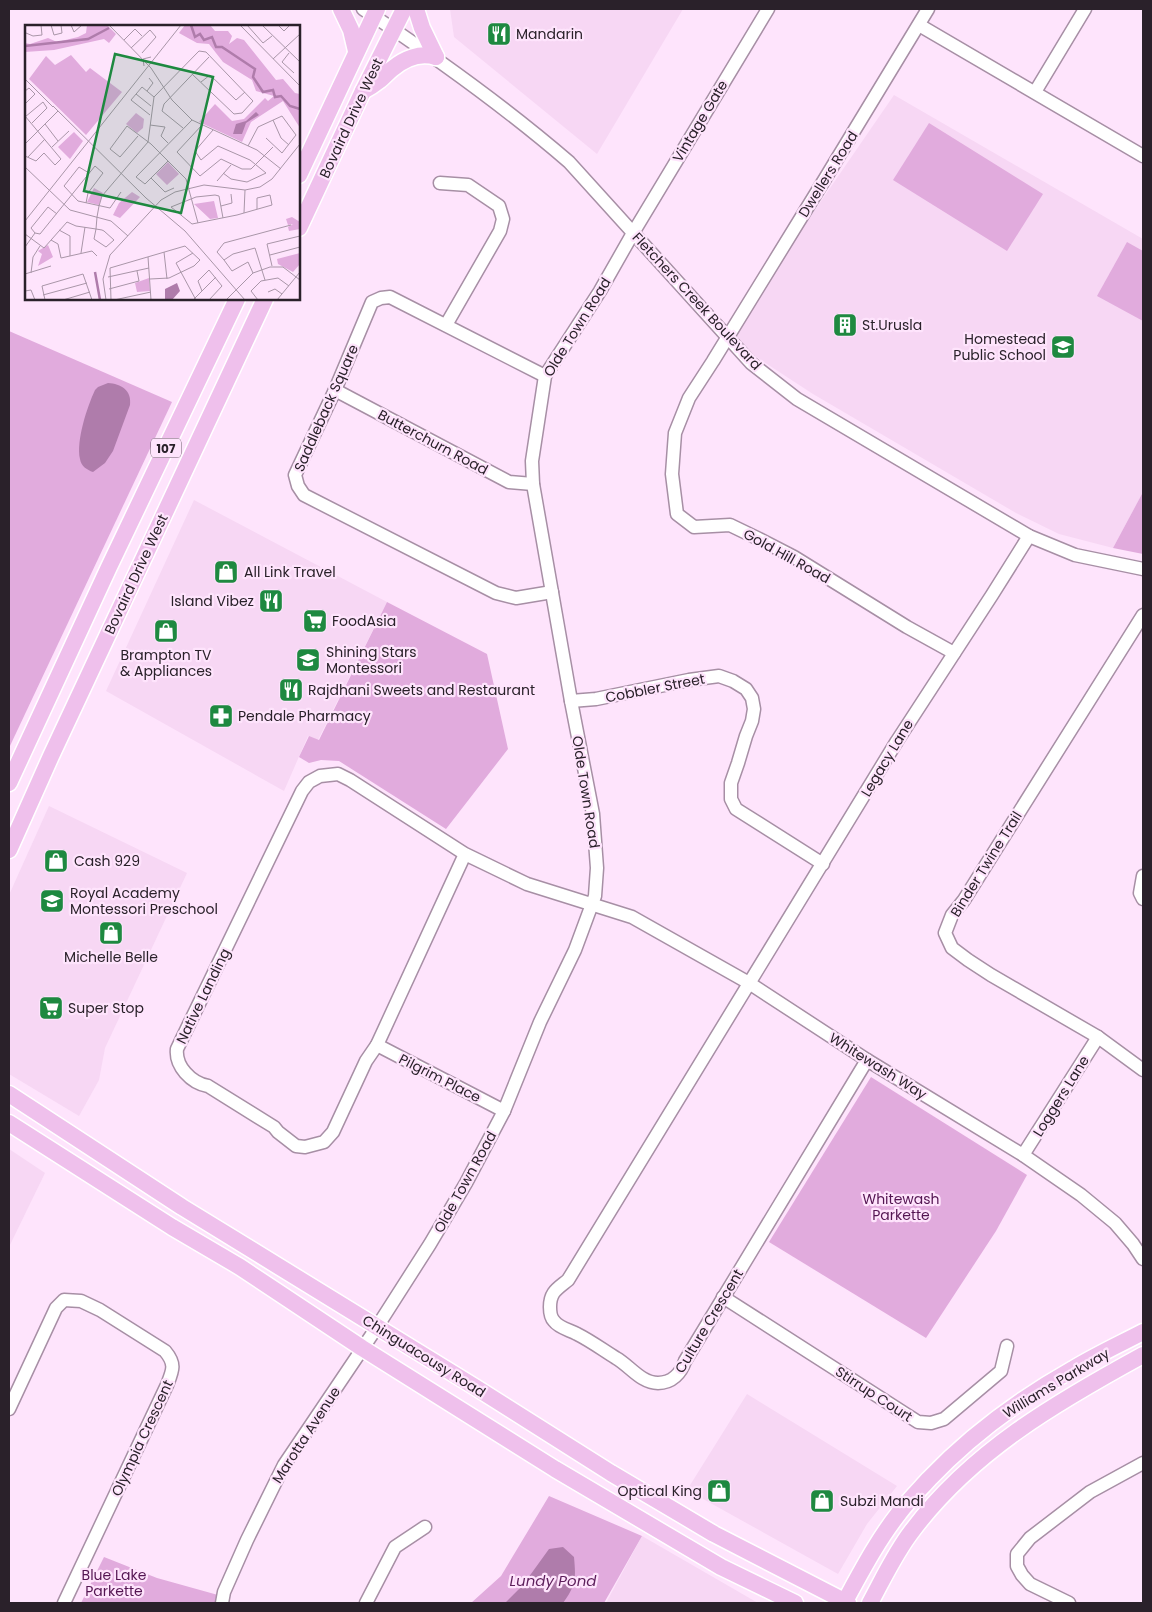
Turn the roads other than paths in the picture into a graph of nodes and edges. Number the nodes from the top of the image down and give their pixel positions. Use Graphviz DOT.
graph roads {
  1 [pos="341,9"];
  2 [pos="404,9"];
  3 [pos="416,9"];
  4 [pos="768,9"];
  5 [pos="928,9"];
  6 [pos="1085,9"];
  7 [pos="371,11"];
  8 [pos="919,25"];
  9 [pos="394,29"];
  10 [pos="356,51"];
  11 [pos="436,57"];
  12 [pos="363,91"];
  13 [pos="1036,92"];
  14 [pos="1143,156"];
  15 [pos="300,173"];
  16 [pos="440,182"];
  17 [pos="300,226"];
  18 [pos="633,233"];
  19 [pos="238,300"];
  20 [pos="265,300"];
  21 [pos="446,325"];
  22 [pos="727,338"];
  23 [pos="545,376"];
  24 [pos="335,390"];
  25 [pos="533,484"];
  26 [pos="1029,536"];
  27 [pos="1143,568"];
  28 [pos="552,592"];
  29 [pos="1143,615"];
  30 [pos="954,653"];
  31 [pos="571,701"];
  32 [pos="26,746"];
  33 [pos="51,756"];
  34 [pos="9,783"];
  35 [pos="9,850"];
  36 [pos="465,854"];
  37 [pos="823,864"];
  38 [pos="1143,876"];
  39 [pos="1143,899"];
  40 [pos="591,905"];
  41 [pos="750,983"];
  42 [pos="1098,1037"];
  43 [pos="377,1045"];
  44 [pos="867,1060"];
  45 [pos="1143,1070"];
  46 [pos="9,1094"];
  47 [pos="504,1111"];
  48 [pos="9,1123"];
  49 [pos="1023,1155"];
  50 [pos="1143,1259"];
  51 [pos="723,1297"];
  52 [pos="377,1327"];
  53 [pos="1143,1332"];
  54 [pos="1007,1346"];
  55 [pos="362,1348"];
  56 [pos="1143,1355"];
  57 [pos="10,1403"];
  58 [pos="1143,1463"];
  59 [pos="425,1527"];
  60 [pos="64,1603"];
  61 [pos="222,1603"];
  62 [pos="366,1603"];
  63 [pos="795,1603"];
  64 [pos="846,1603"];
  65 [pos="870,1603"];
  66 [pos="1069,1603"];
  1 -- 10 [label="main road"];
  2 -- 9 [label="main road, Bovaird Drive West"];
  3 -- 11 [label="main road"];
  4 -- 18 [label="street, Vintage Gate"];
  5 -- 8 [label="street, Dwellers Road"];
  6 -- 13 [label="street"];
  7 -- 9 [label="street, Fletchers Creek Boulevard"];
  7 -- 10 [label="main road, Bovaird Drive West"];
  8 -- 13 [label="street"];
  8 -- 22 [label="street, Dwellers Road"];
  9 -- 11 [label="street, Fletchers Creek Boulevard"];
  9 -- 12 [label="main road, Bovaird Drive West"];
  10 -- 15 [label="main road, Bovaird Drive West"];
  11 -- 12 [label="main road"];
  11 -- 18 [label="street, Fletchers Creek Boulevard"];
  12 -- 17 [label="main road, Bovaird Drive West"];
  13 -- 14 [label="street"];
  16 -- 21 [label="street"];
  18 -- 22 [label="street, Fletchers Creek Boulevard"];
  18 -- 23 [label="street, Olde Town Road"];
  19 -- 32 [label="main road, Bovaird Drive West / 107"];
  20 -- 33 [label="main road, Bovaird Drive West / 107"];
  21 -- 23 [label="street, Saddleback Square"];
  21 -- 24 [label="street, Saddleback Square"];
  22 -- 26 [label="street, Fletchers Creek Boulevard"];
  22 -- 30 [label="street, Gold Hill Road"];
  23 -- 25 [label="street, Olde Town Road"];
  24 -- 25 [label="street, Butterchurn Road"];
  24 -- 28 [label="street, Saddleback Square"];
  25 -- 28 [label="street, Olde Town Road"];
  26 -- 27 [label="street, Fletchers Creek Boulevard"];
  26 -- 30 [label="street, Legacy Lane"];
  28 -- 31 [label="street, Olde Town Road"];
  29 -- 42 [label="street, Binder Twine Trail"];
  30 -- 37 [label="street, Legacy Lane"];
  31 -- 37 [label="street, Cobbler Street"];
  31 -- 40 [label="street, Olde Town Road"];
  32 -- 33 [label="main road"];
  32 -- 34 [label="main road, Bovaird Drive West / 107"];
  33 -- 35 [label="main road, Bovaird Drive West / 107"];
  36 -- 40 [label="street, Native Landing"];
  36 -- 43 [label="street, Native Landing"];
  36 -- 43 [label="street, Native Landing"];
  37 -- 41 [label="street, Legacy Lane"];
  38 -- 39 [label="street"];
  40 -- 41 [label="street, Whitewash Way"];
  40 -- 47 [label="street, Olde Town Road"];
  41 -- 44 [label="street, Whitewash Way"];
  41 -- 51 [label="street, Culture Crescent"];
  42 -- 45 [label="street, Binder Twine Trail"];
  42 -- 49 [label="street, Loggers Lane"];
  43 -- 47 [label="street, Pilgrim Place"];
  44 -- 49 [label="street, Whitewash Way"];
  44 -- 51 [label="street, Culture Crescent"];
  46 -- 52 [label="main road, Chinguacousy Road"];
  47 -- 52 [label="street, Olde Town Road"];
  48 -- 55 [label="main road, Chinguacousy Road"];
  49 -- 50 [label="street, Whitewash Way"];
  51 -- 54 [label="street, Stirrup Court"];
  52 -- 55 [label="street, Marotta Avenue"];
  52 -- 64 [label="main road, Chinguacousy Road"];
  53 -- 64 [label="main road, Williams Parkway"];
  55 -- 61 [label="street, Marotta Avenue"];
  55 -- 63 [label="main road, Chinguacousy Road"];
  56 -- 65 [label="main road, Williams Parkway"];
  57 -- 60 [label="street, Olympia Crescent"];
  58 -- 66 [label="street"];
  59 -- 62 [label="street"];
}
